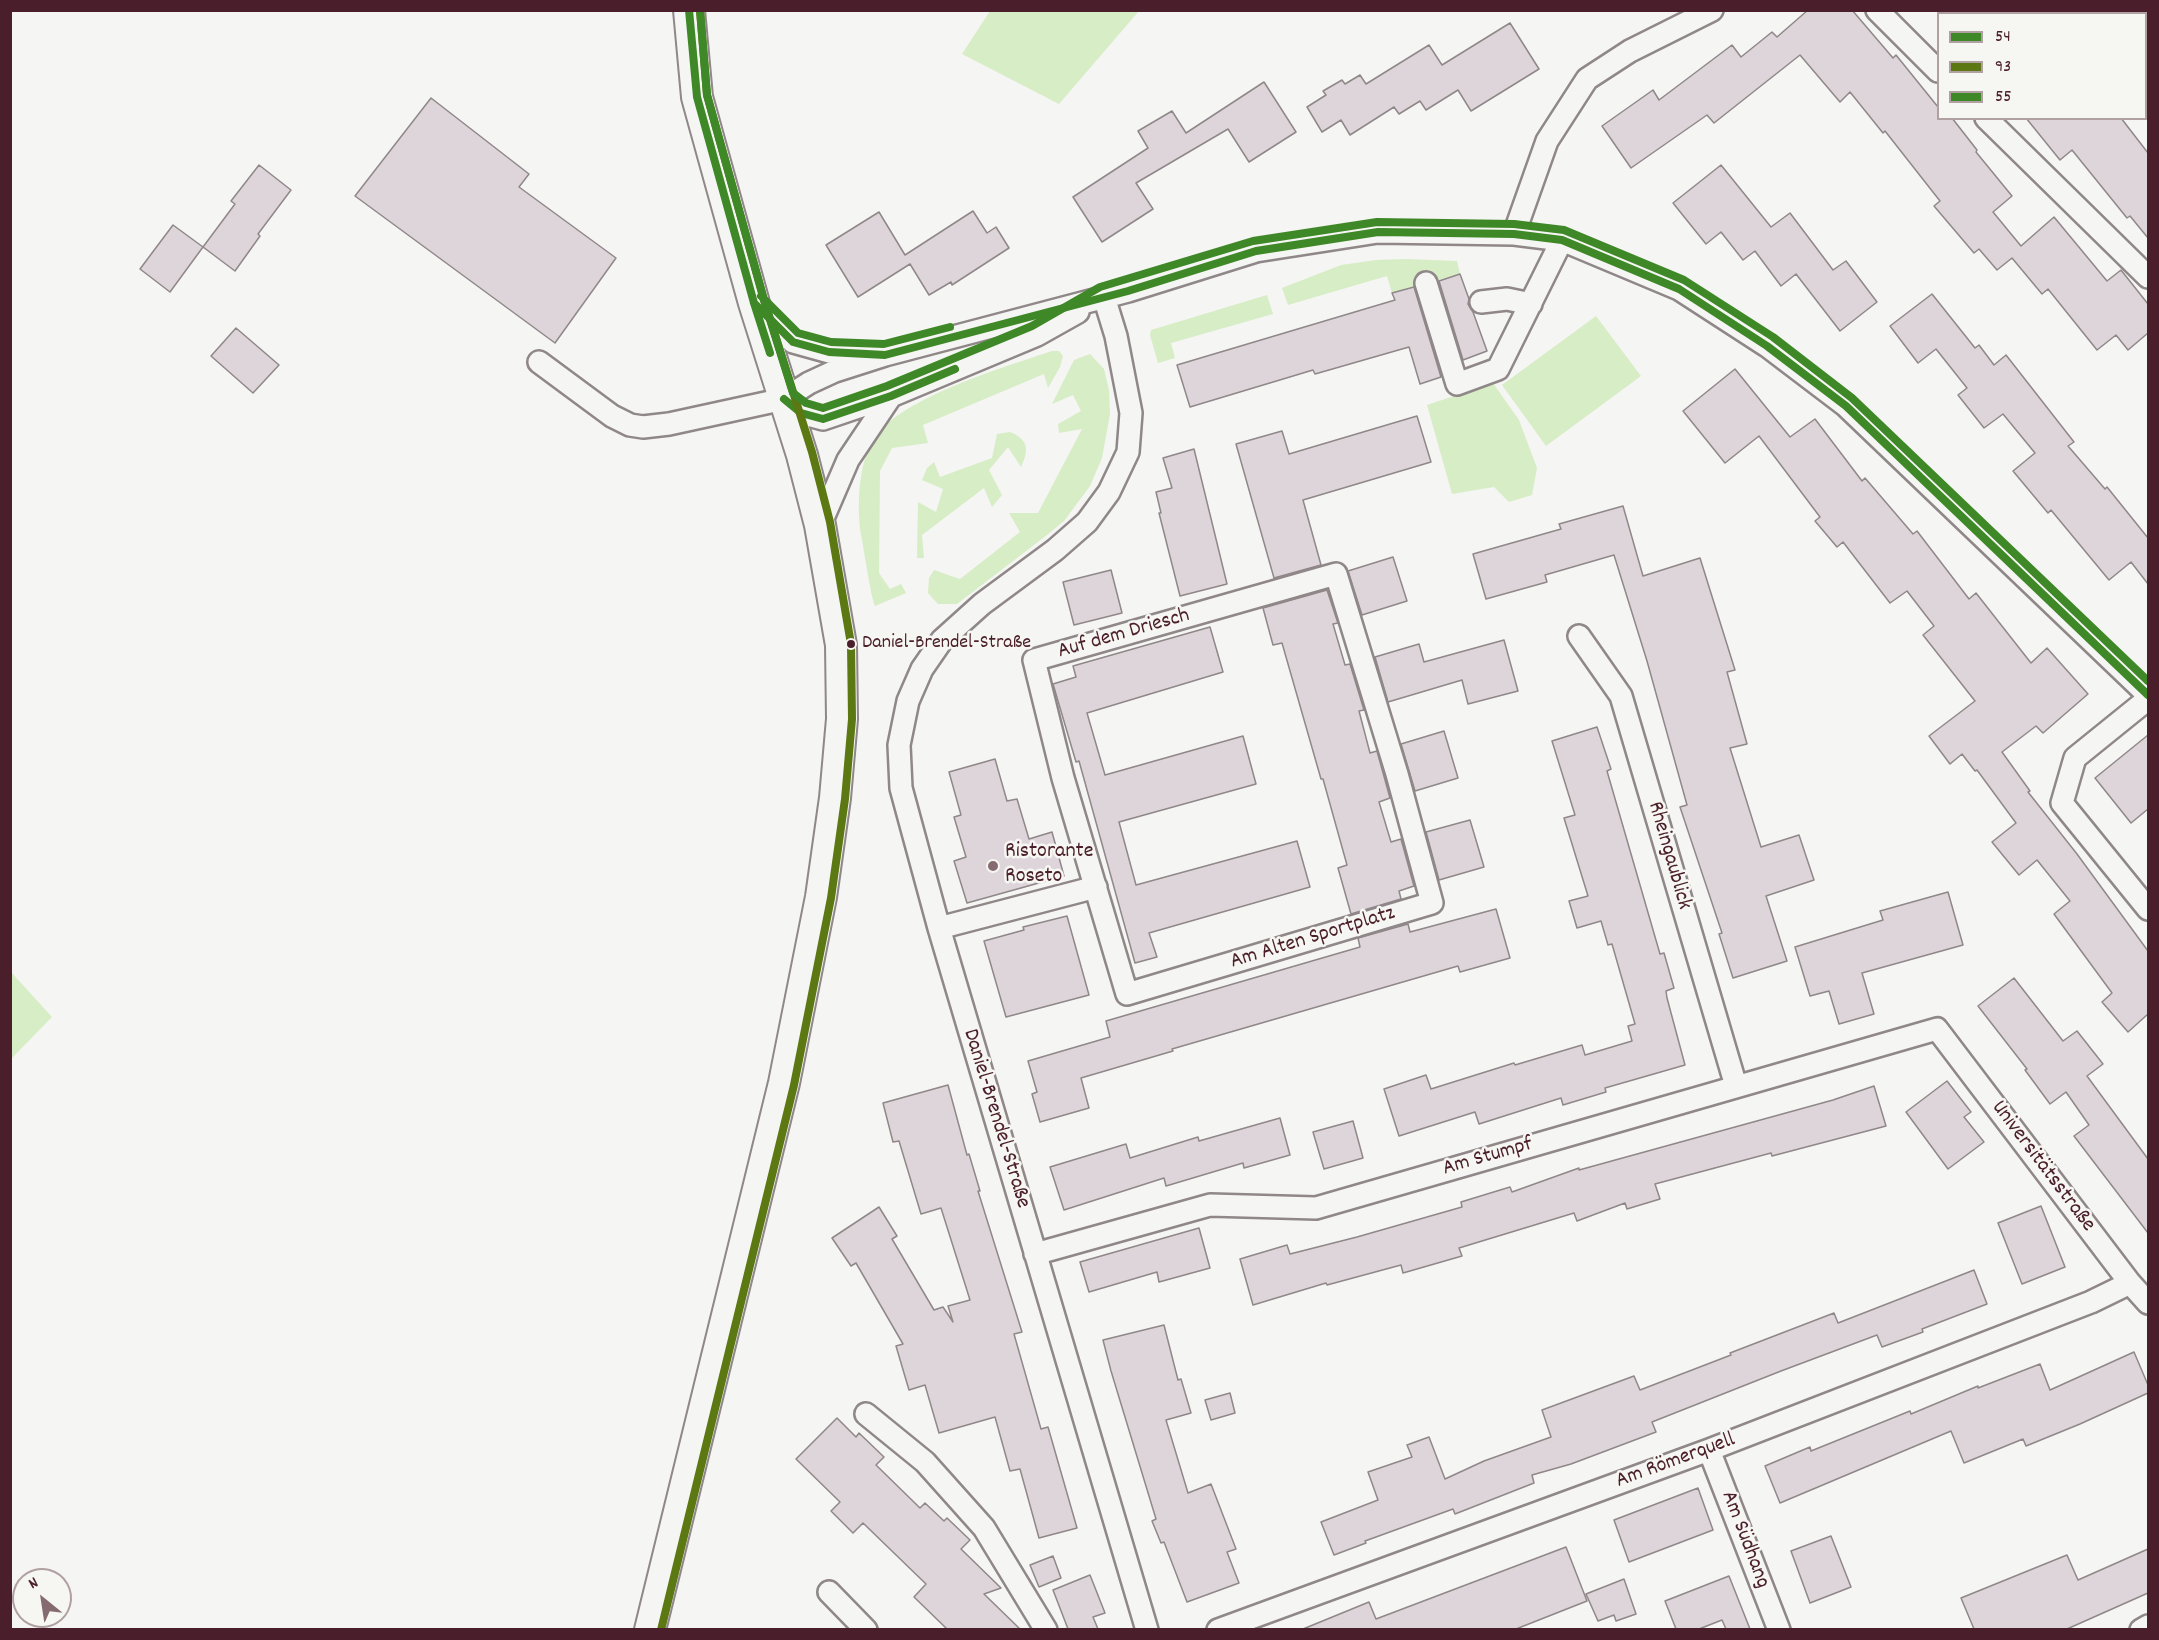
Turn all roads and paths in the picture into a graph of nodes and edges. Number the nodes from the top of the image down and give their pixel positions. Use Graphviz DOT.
graph roads {
  1 [pos="688,10"];
  2 [pos="1712,10"];
  3 [pos="1877,10"];
  4 [pos="1937,70"];
  5 [pos="1988,120"];
  6 [pos="1514,234"];
  7 [pos="1563,240"];
  8 [pos="2148,277"];
  9 [pos="1426,283"];
  10 [pos="1104,297"];
  11 [pos="1481,302"];
  12 [pos="754,303"];
  13 [pos="1531,304"];
  14 [pos="885,355"];
  15 [pos="539,362"];
  16 [pos="891,396"];
  17 [pos="784,399"];
  18 [pos="820,525"];
  19 [pos="1336,574"];
  20 [pos="1579,636"];
  21 [pos="2148,697"];
  22 [pos="1096,887"];
  23 [pos="2148,909"];
  24 [pos="939,928"];
  25 [pos="1936,1029"];
  26 [pos="1736,1086"];
  27 [pos="1035,1254"];
  28 [pos="2143,1294"];
  29 [pos="866,1414"];
  30 [pos="1708,1450"];
  31 [pos="829,1592"];
  32 [pos="2148,1626"];
  33 [pos="650,1629"];
  34 [pos="866,1629"];
  35 [pos="1046,1629"];
  36 [pos="1147,1629"];
  37 [pos="1218,1629"];
  38 [pos="1779,1629"];
  39 [pos="2141,1629"];
  1 -- 12 [label="main road"];
  2 -- 6 [label="street"];
  3 -- 4 [label="street"];
  5 -- 8 [label="street"];
  6 -- 7 [label="street"];
  6 -- 10 [label="street"];
  7 -- 13 [label="street"];
  7 -- 21 [label="street"];
  9 -- 13 [label="street"];
  10 -- 14 [label="street"];
  10 -- 16 [label="street"];
  10 -- 24 [label="street, Daniel-Brendel-Straße"];
  11 -- 13 [label="street"];
  12 -- 14 [label="street"];
  12 -- 17 [label="main road"];
  14 -- 17 [label="street"];
  15 -- 17 [label="street"];
  16 -- 17 [label="street"];
  16 -- 18 [label="street"];
  17 -- 18 [label="main road"];
  18 -- 33 [label="main road"];
  19 -- 22 [label="street, Auf dem Driesch"];
  19 -- 22 [label="street, Am Alten Sportplatz"];
  20 -- 26 [label="street, Rheingaublick"];
  21 -- 23 [label="street"];
  22 -- 24 [label="street"];
  24 -- 27 [label="street, Daniel-Brendel-Straße"];
  25 -- 26 [label="street, Am Stumpf"];
  25 -- 28 [label="street, Universitätsstraße"];
  26 -- 27 [label="street, Am Stumpf"];
  27 -- 36 [label="street, Daniel-Brendel-Straße"];
  28 -- 30 [label="street, Am Römerquell"];
  29 -- 35 [label="street"];
  30 -- 37 [label="street, Am Römerquell"];
  30 -- 38 [label="street, Am Südhang"];
  31 -- 34 [label="street"];
  32 -- 39 [label="street"];
}
